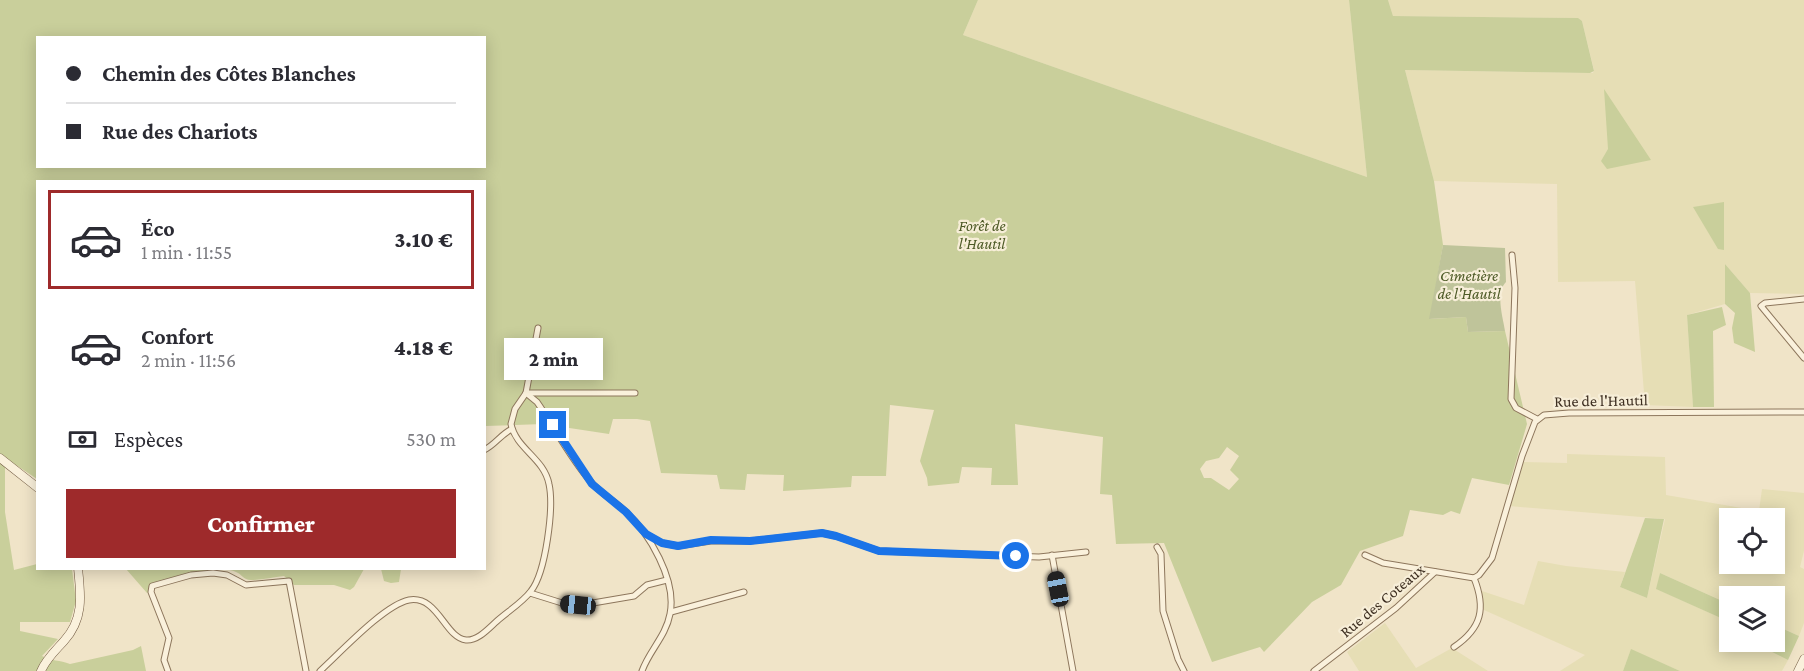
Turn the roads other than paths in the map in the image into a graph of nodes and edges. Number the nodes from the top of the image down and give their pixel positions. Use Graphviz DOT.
graph roads {
  1 [pos="1512,255"];
  2 [pos="1804,299"];
  3 [pos="538,328"];
  4 [pos="1804,358"];
  5 [pos="526,393"];
  6 [pos="635,393"];
  7 [pos="1804,412"];
  8 [pos="1537,419"];
  9 [pos="512,429"];
  10 [pos="486,449"];
  11 [pos="0,458"];
  12 [pos="36,486"];
  13 [pos="646,534"];
  14 [pos="1157,547"];
  15 [pos="1086,552"];
  16 [pos="1052,555"];
  17 [pos="1365,555"];
  18 [pos="78,570"];
  19 [pos="1435,572"];
  20 [pos="1474,578"];
  21 [pos="667,580"];
  22 [pos="744,592"];
  23 [pos="530,593"];
  24 [pos="671,612"];
  25 [pos="1454,646"];
  26 [pos="1804,659"];
  27 [pos="41,671"];
  28 [pos="168,671"];
  29 [pos="306,671"];
  30 [pos="320,671"];
  31 [pos="642,671"];
  32 [pos="1073,671"];
  33 [pos="1184,671"];
  34 [pos="1314,671"];
  35 [pos="1798,671"];
  1 -- 8 [label="street"];
  2 -- 4 [label="street"];
  3 -- 5 [label="street"];
  5 -- 6 [label="street"];
  5 -- 9 [label="street"];
  5 -- 13 [label="street"];
  7 -- 8 [label="street, Rue de l'Hautil"];
  8 -- 20 [label="street, Rue de l'Hautil"];
  9 -- 10 [label="street"];
  9 -- 23 [label="street"];
  11 -- 12 [label="main road"];
  13 -- 16 [label="street"];
  13 -- 21 [label="street"];
  14 -- 33 [label="street"];
  15 -- 16 [label="street"];
  16 -- 32 [label="street"];
  17 -- 19 [label="street"];
  18 -- 27 [label="main road"];
  19 -- 20 [label="street, Rue des Coteaux"];
  19 -- 34 [label="street, Rue des Coteaux"];
  20 -- 25 [label="street"];
  21 -- 23 [label="street"];
  21 -- 24 [label="street"];
  22 -- 24 [label="street"];
  23 -- 30 [label="street"];
  24 -- 31 [label="street"];
  26 -- 35 [label="main road"];
  28 -- 29 [label="street"];
}
